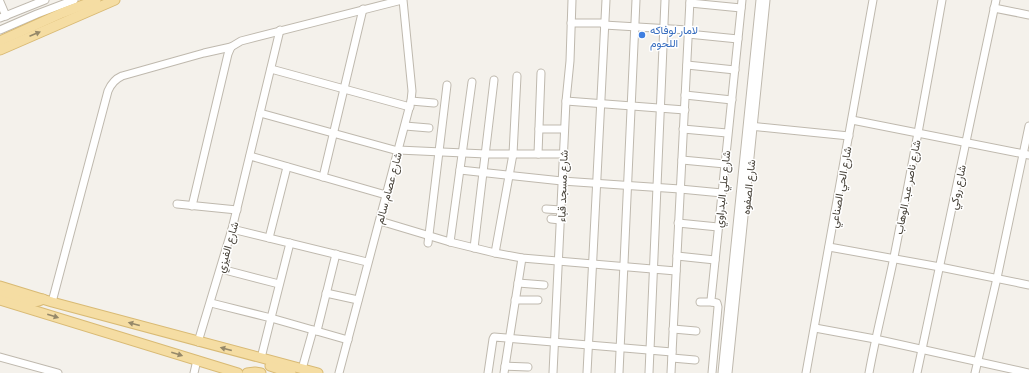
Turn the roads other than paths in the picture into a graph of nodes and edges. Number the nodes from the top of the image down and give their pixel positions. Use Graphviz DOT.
graph roads {
  1 [pos="44,0"];
  2 [pos="74,0"];
  3 [pos="96,0"];
  4 [pos="115,0"];
  5 [pos="402,0"];
  6 [pos="572,0"];
  7 [pos="606,0"];
  8 [pos="636,0"];
  9 [pos="665,0"];
  10 [pos="742,0"];
  11 [pos="760,0"];
  12 [pos="766,0"];
  13 [pos="873,0"];
  14 [pos="942,0"];
  15 [pos="996,0"];
  16 [pos="690,1"];
  17 [pos="0,2"];
  18 [pos="741,8"];
  19 [pos="994,8"];
  20 [pos="363,9"];
  21 [pos="1029,15"];
  22 [pos="3,17"];
  23 [pos="571,23"];
  24 [pos="604,24"];
  25 [pos="634,27"];
  26 [pos="664,29"];
  27 [pos="0,30"];
  28 [pos="280,30"];
  29 [pos="688,32"];
  30 [pos="738,39"];
  31 [pos="0,41"];
  32 [pos="231,47"];
  33 [pos="0,50"];
  34 [pos="686,65"];
  35 [pos="271,69"];
  36 [pos="735,70"];
  37 [pos="541,74"];
  38 [pos="517,76"];
  39 [pos="494,80"];
  40 [pos="472,82"];
  41 [pos="447,85"];
  42 [pos="344,88"];
  43 [pos="685,96"];
  44 [pos="732,100"];
  45 [pos="566,101"];
  46 [pos="434,103"];
  47 [pos="410,104"];
  48 [pos="601,104"];
  49 [pos="631,106"];
  50 [pos="661,108"];
  51 [pos="685,110"];
  52 [pos="260,113"];
  53 [pos="852,120"];
  54 [pos="405,126"];
  55 [pos="751,126"];
  56 [pos="1029,126"];
  57 [pos="429,128"];
  58 [pos="539,129"];
  59 [pos="564,129"];
  60 [pos="683,129"];
  61 [pos="918,132"];
  62 [pos="727,133"];
  63 [pos="333,134"];
  64 [pos="849,136"];
  65 [pos="967,143"];
  66 [pos="398,150"];
  67 [pos="439,152"];
  68 [pos="463,153"];
  69 [pos="486,154"];
  70 [pos="513,154"];
  71 [pos="538,154"];
  72 [pos="563,154"];
  73 [pos="1026,155"];
  74 [pos="250,156"];
  75 [pos="682,160"];
  76 [pos="725,164"];
  77 [pos="286,167"];
  78 [pos="460,170"];
  79 [pos="484,172"];
  80 [pos="509,175"];
  81 [pos="323,177"];
  82 [pos="562,181"];
  83 [pos="597,183"];
  84 [pos="628,185"];
  85 [pos="657,187"];
  86 [pos="680,189"];
  87 [pos="722,193"];
  88 [pos="386,195"];
  89 [pos="177,204"];
  90 [pos="192,206"];
  91 [pos="546,209"];
  92 [pos="237,210"];
  93 [pos="561,210"];
  94 [pos="551,219"];
  95 [pos="560,220"];
  96 [pos="380,221"];
  97 [pos="678,223"];
  98 [pos="718,227"];
  99 [pos="232,229"];
  100 [pos="269,238"];
  101 [pos="429,240"];
  102 [pos="450,242"];
  103 [pos="290,243"];
  104 [pos="829,247"];
  105 [pos="474,248"];
  106 [pos="495,253"];
  107 [pos="336,254"];
  108 [pos="677,256"];
  109 [pos="522,258"];
  110 [pos="893,259"];
  111 [pos="715,260"];
  112 [pos="558,261"];
  113 [pos="367,262"];
  114 [pos="593,264"];
  115 [pos="624,267"];
  116 [pos="940,267"];
  117 [pos="220,269"];
  118 [pos="654,269"];
  119 [pos="676,271"];
  120 [pos="997,278"];
  121 [pos="518,283"];
  122 [pos="279,284"];
  123 [pos="544,285"];
  124 [pos="1029,285"];
  125 [pos="0,286"];
  126 [pos="326,293"];
  127 [pos="0,299"];
  128 [pos="43,300"];
  129 [pos="358,300"];
  130 [pos="515,300"];
  131 [pos="538,300"];
  132 [pos="52,302"];
  133 [pos="700,302"];
  134 [pos="712,302"];
  135 [pos="211,303"];
  136 [pos="271,318"];
  137 [pos="815,328"];
  138 [pos="673,329"];
  139 [pos="315,330"];
  140 [pos="696,331"];
  141 [pos="508,339"];
  142 [pos="875,339"];
  143 [pos="348,340"];
  144 [pos="198,342"];
  145 [pos="555,343"];
  146 [pos="589,345"];
  147 [pos="620,348"];
  148 [pos="650,350"];
  149 [pos="922,350"];
  150 [pos="242,354"];
  151 [pos="672,355"];
  152 [pos="0,357"];
  153 [pos="261,358"];
  154 [pos="197,360"];
  155 [pos="695,360"];
  156 [pos="977,362"];
  157 [pos="528,367"];
  158 [pos="302,369"];
  159 [pos="505,369"];
  160 [pos="58,373"];
  161 [pos="194,373"];
  162 [pos="238,373"];
  163 [pos="247,373"];
  164 [pos="261,373"];
  165 [pos="291,373"];
  166 [pos="318,373"];
  167 [pos="339,373"];
  168 [pos="488,373"];
  169 [pos="553,373"];
  170 [pos="587,373"];
  171 [pos="619,373"];
  172 [pos="649,373"];
  173 [pos="671,373"];
  174 [pos="712,373"];
  175 [pos="722,373"];
  176 [pos="728,373"];
  177 [pos="806,373"];
  178 [pos="869,373"];
  179 [pos="917,373"];
  180 [pos="975,373"];
  181 [pos="1029,373"];
  1 -- 22 [label="street"];
  2 -- 27 [label="street"];
  3 -- 31 [label="main road"];
  33 -- 4 [label="main road, one-way"];
  5 -- 20 [label="street"];
  5 -- 47 [label="street, شارع عصام سالم"];
  6 -- 23 [label="street, شارع مسجد قباء"];
  7 -- 24 [label="street"];
  8 -- 25 [label="street"];
  9 -- 26 [label="street"];
  10 -- 18 [label="street, شارع علي البدراوي"];
  11 -- 55 [label="street, شارع الصفوه"];
  12 -- 55 [label="street, شارع الصفوه"];
  13 -- 53 [label="street, شارع الحي الصناعي"];
  14 -- 61 [label="street, شارع ناصر عبد الوهاب"];
  15 -- 19 [label="street, شارع روكي"];
  16 -- 18 [label="street"];
  16 -- 29 [label="street"];
  17 -- 22 [label="street"];
  18 -- 30 [label="street, شارع علي البدراوي"];
  19 -- 21 [label="street"];
  19 -- 65 [label="street, شارع روكي"];
  20 -- 28 [label="street"];
  20 -- 42 [label="street"];
  23 -- 24 [label="street"];
  23 -- 45 [label="street, شارع مسجد قباء"];
  24 -- 25 [label="street"];
  24 -- 48 [label="street"];
  25 -- 26 [label="street"];
  25 -- 49 [label="street"];
  26 -- 29 [label="street"];
  26 -- 50 [label="street"];
  28 -- 32 [label="street"];
  28 -- 35 [label="street, شارع الفيزي"];
  29 -- 30 [label="street"];
  29 -- 34 [label="street"];
  30 -- 36 [label="street, شارع علي البدراوي"];
  32 -- 90 [label="street"];
  32 -- 132 [label="street"];
  34 -- 36 [label="street"];
  34 -- 43 [label="street"];
  35 -- 42 [label="street"];
  35 -- 52 [label="street, شارع الفيزي"];
  36 -- 44 [label="street, شارع علي البدراوي"];
  37 -- 58 [label="street"];
  38 -- 70 [label="street"];
  39 -- 69 [label="street"];
  40 -- 68 [label="street"];
  41 -- 67 [label="street"];
  42 -- 47 [label="street"];
  42 -- 63 [label="street"];
  43 -- 44 [label="street"];
  43 -- 51 [label="street"];
  44 -- 62 [label="street, شارع علي البدراوي"];
  45 -- 48 [label="street"];
  45 -- 59 [label="street, شارع مسجد قباء"];
  46 -- 47 [label="street"];
  47 -- 54 [label="street, شارع عصام سالم"];
  48 -- 49 [label="street"];
  48 -- 83 [label="street"];
  49 -- 50 [label="street"];
  49 -- 84 [label="street"];
  50 -- 51 [label="street"];
  50 -- 85 [label="street"];
  51 -- 60 [label="street"];
  52 -- 63 [label="street"];
  52 -- 74 [label="street, شارع الفيزي"];
  53 -- 61 [label="street"];
  53 -- 64 [label="street, شارع الحي الصناعي"];
  54 -- 57 [label="street"];
  54 -- 66 [label="street, شارع عصام سالم"];
  55 -- 64 [label="street"];
  55 -- 175 [label="street, شارع الصفوه"];
  55 -- 176 [label="street, شارع الصفوه"];
  56 -- 73 [label="street"];
  58 -- 59 [label="street"];
  58 -- 71 [label="street"];
  59 -- 72 [label="street, شارع مسجد قباء"];
  60 -- 62 [label="street"];
  60 -- 75 [label="street"];
  61 -- 65 [label="street"];
  61 -- 110 [label="street, شارع ناصر عبد الوهاب"];
  62 -- 76 [label="street, شارع علي البدراوي"];
  63 -- 66 [label="street"];
  63 -- 81 [label="street"];
  64 -- 104 [label="street, شارع الحي الصناعي"];
  65 -- 73 [label="street"];
  65 -- 116 [label="street, شارع روكي"];
  66 -- 67 [label="street"];
  66 -- 88 [label="street, شارع عصام سالم"];
  67 -- 68 [label="street"];
  67 -- 101 [label="street"];
  68 -- 69 [label="street"];
  68 -- 78 [label="street"];
  69 -- 70 [label="street"];
  69 -- 79 [label="street"];
  70 -- 71 [label="street"];
  70 -- 80 [label="street"];
  71 -- 72 [label="street"];
  72 -- 82 [label="street, شارع مسجد قباء"];
  73 -- 120 [label="street"];
  74 -- 77 [label="street"];
  74 -- 92 [label="street, شارع الفيزي"];
  75 -- 76 [label="street"];
  75 -- 86 [label="street"];
  76 -- 87 [label="street, شارع علي البدراوي"];
  77 -- 81 [label="street"];
  77 -- 100 [label="street"];
  78 -- 79 [label="street"];
  78 -- 102 [label="street"];
  79 -- 80 [label="street"];
  79 -- 105 [label="street"];
  80 -- 82 [label="street"];
  80 -- 106 [label="street"];
  81 -- 88 [label="street"];
  82 -- 83 [label="street"];
  82 -- 93 [label="street, شارع مسجد قباء"];
  83 -- 84 [label="street"];
  83 -- 114 [label="street"];
  84 -- 85 [label="street"];
  84 -- 115 [label="street"];
  85 -- 86 [label="street"];
  85 -- 118 [label="street"];
  86 -- 87 [label="street"];
  86 -- 97 [label="street"];
  87 -- 98 [label="street, شارع علي البدراوي"];
  88 -- 96 [label="street, شارع عصام سالم"];
  89 -- 90 [label="street"];
  90 -- 92 [label="street"];
  91 -- 93 [label="street"];
  92 -- 99 [label="street, شارع الفيزي"];
  93 -- 95 [label="street, شارع مسجد قباء"];
  94 -- 95 [label="street"];
  95 -- 112 [label="street, شارع مسجد قباء"];
  96 -- 101 [label="street"];
  96 -- 113 [label="street, شارع عصام سالم"];
  97 -- 98 [label="street"];
  97 -- 108 [label="street"];
  98 -- 111 [label="street, شارع علي البدراوي"];
  99 -- 100 [label="street"];
  99 -- 117 [label="street, شارع الفيزي"];
  100 -- 103 [label="street"];
  101 -- 102 [label="street"];
  102 -- 105 [label="street"];
  103 -- 107 [label="street"];
  103 -- 122 [label="street"];
  104 -- 110 [label="street"];
  104 -- 137 [label="street, شارع الحي الصناعي"];
  105 -- 106 [label="street"];
  106 -- 109 [label="street"];
  107 -- 113 [label="street"];
  107 -- 126 [label="street"];
  108 -- 111 [label="street"];
  108 -- 119 [label="street"];
  109 -- 112 [label="street"];
  109 -- 121 [label="street"];
  110 -- 116 [label="street"];
  110 -- 142 [label="street, شارع ناصر عبد الوهاب"];
  111 -- 134 [label="street, شارع علي البدراوي"];
  112 -- 114 [label="street"];
  112 -- 145 [label="street, شارع مسجد قباء"];
  113 -- 129 [label="street, شارع عصام سالم"];
  114 -- 115 [label="street"];
  114 -- 146 [label="street"];
  115 -- 118 [label="street"];
  115 -- 147 [label="street"];
  116 -- 120 [label="street"];
  116 -- 149 [label="street, شارع روكي"];
  117 -- 122 [label="street"];
  117 -- 135 [label="street, شارع الفيزي"];
  118 -- 119 [label="street"];
  118 -- 148 [label="street"];
  119 -- 138 [label="street"];
  120 -- 124 [label="street"];
  120 -- 156 [label="street"];
  121 -- 123 [label="street"];
  121 -- 130 [label="street"];
  122 -- 136 [label="street"];
  125 -- 128 [label="main road"];
  126 -- 129 [label="street"];
  126 -- 139 [label="street"];
  127 -- 128 [label="main road"];
  127 -- 154 [label="main road, one-way"];
  128 -- 132 [label="main road"];
  129 -- 143 [label="street, شارع عصام سالم"];
  130 -- 131 [label="street"];
  130 -- 141 [label="street"];
  144 -- 132 [label="main road, one-way"];
  133 -- 134 [label="street"];
  134 -- 174 [label="street, شارع علي البدراوي"];
  135 -- 136 [label="street"];
  135 -- 144 [label="street, شارع الفيزي"];
  136 -- 139 [label="street"];
  136 -- 153 [label="street"];
  137 -- 142 [label="street"];
  137 -- 177 [label="street, شارع الحي الصناعي"];
  138 -- 140 [label="street"];
  138 -- 151 [label="street"];
  139 -- 143 [label="street"];
  139 -- 158 [label="street"];
  141 -- 145 [label="street"];
  141 -- 159 [label="street"];
  141 -- 168 [label="street"];
  142 -- 149 [label="street"];
  142 -- 178 [label="street, شارع ناصر عبد الوهاب"];
  143 -- 167 [label="street, شارع عصام سالم"];
  150 -- 144 [label="main road, one-way"];
  145 -- 146 [label="street"];
  145 -- 169 [label="street, شارع مسجد قباء"];
  146 -- 147 [label="street"];
  146 -- 170 [label="street"];
  147 -- 148 [label="street"];
  147 -- 171 [label="street"];
  148 -- 151 [label="street"];
  148 -- 172 [label="street"];
  149 -- 156 [label="street"];
  149 -- 179 [label="street, شارع روكي"];
  150 -- 153 [label="main road"];
  150 -- 165 [label="main road"];
  151 -- 155 [label="street"];
  151 -- 173 [label="street"];
  152 -- 160 [label="street"];
  153 -- 158 [label="main road"];
  154 -- 161 [label="street"];
  154 -- 162 [label="main road"];
  156 -- 180 [label="street"];
  156 -- 181 [label="street"];
  157 -- 159 [label="street"];
  158 -- 166 [label="main road"];
  163 -- 164 [label="main road"];
}
